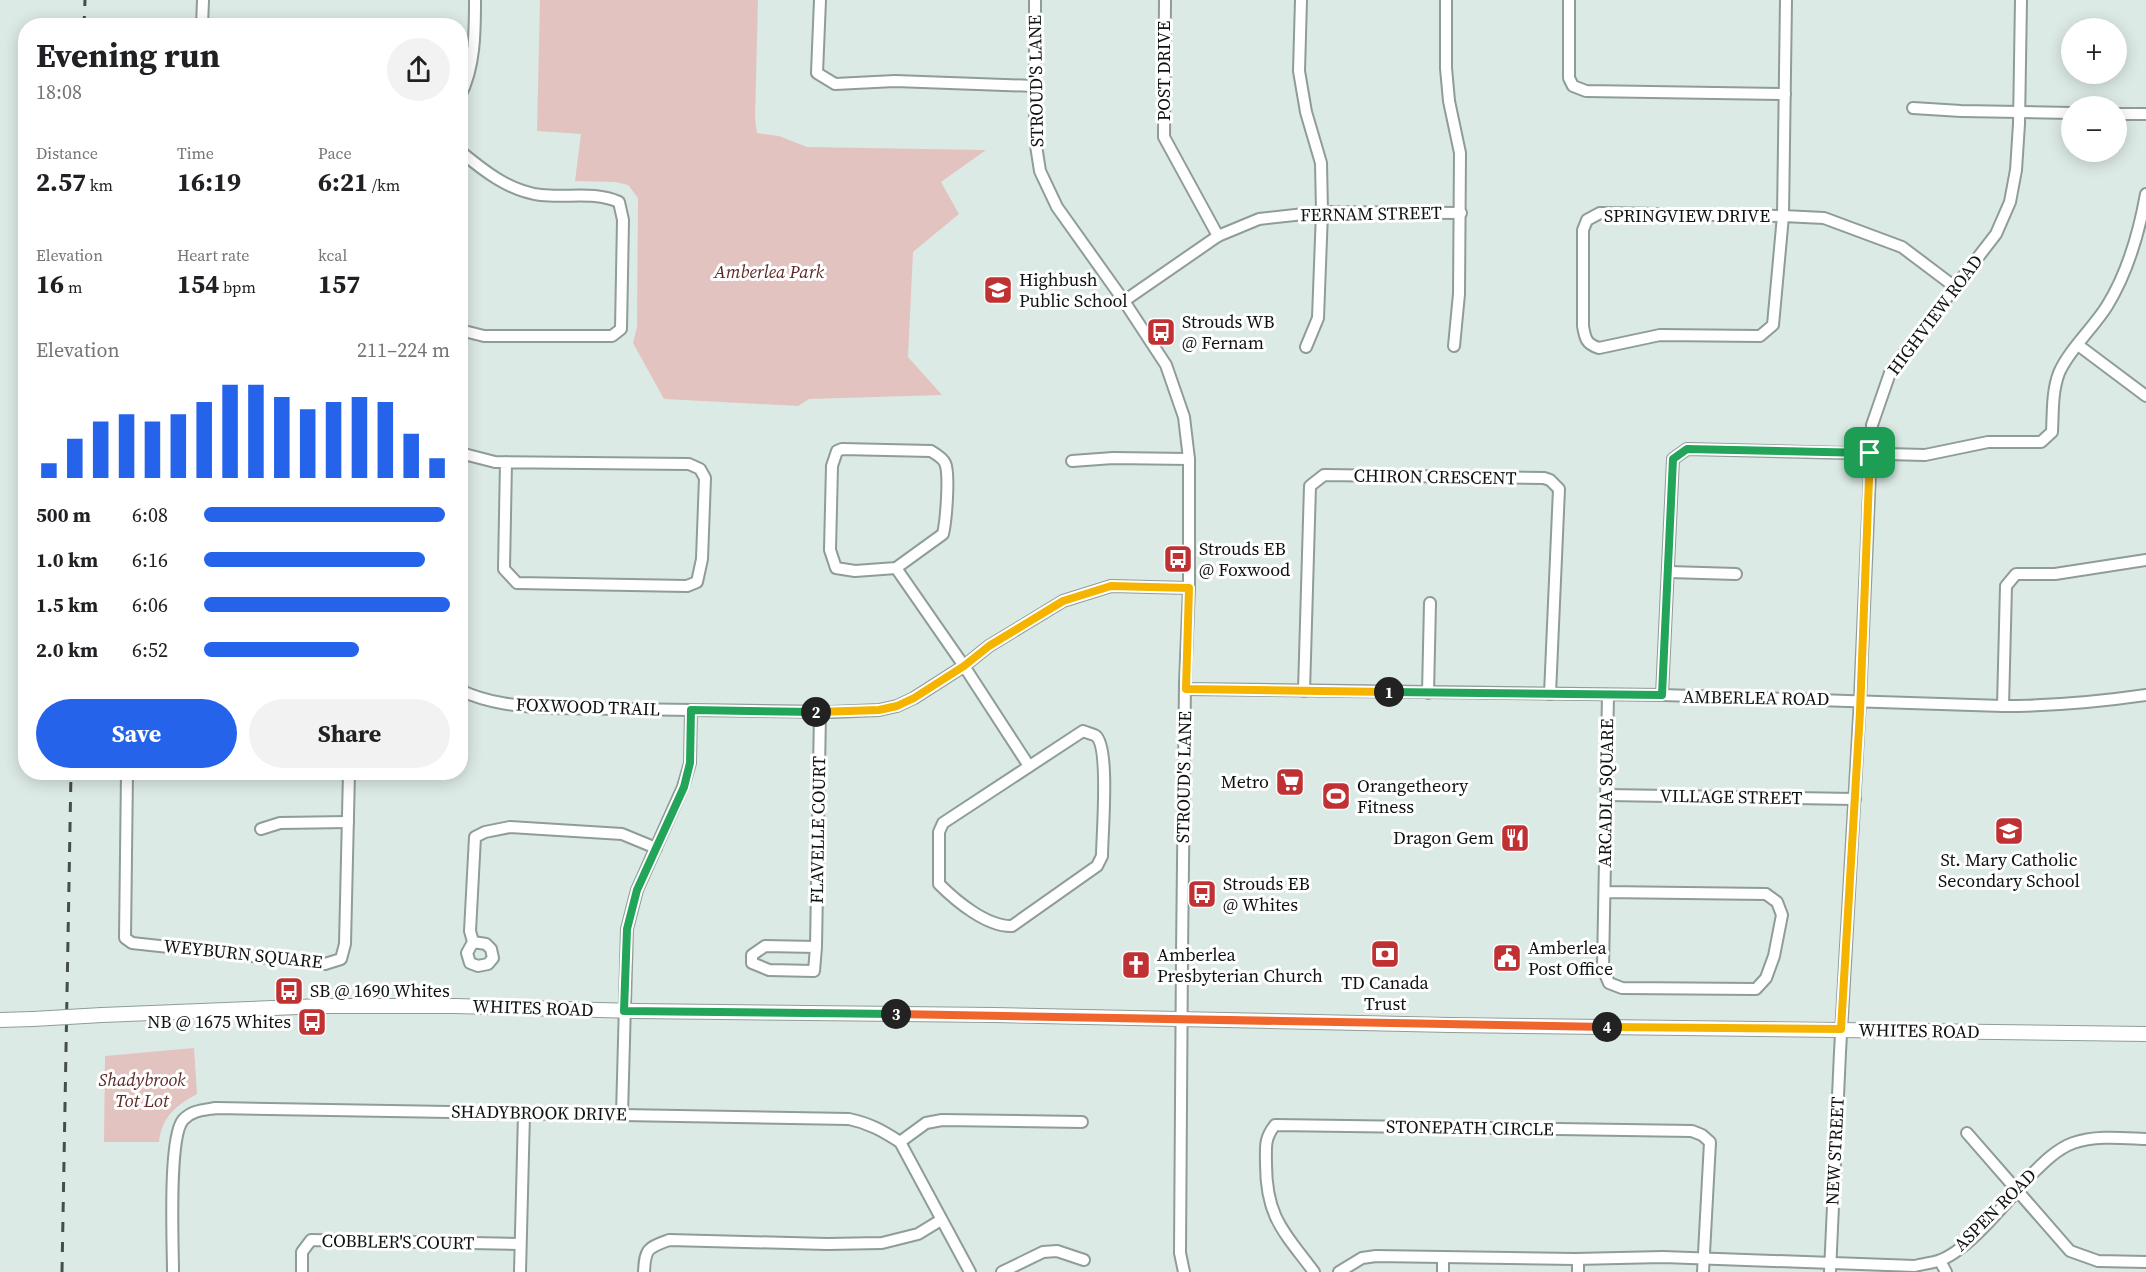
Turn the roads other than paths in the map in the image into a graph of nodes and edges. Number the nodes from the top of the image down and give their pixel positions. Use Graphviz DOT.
graph roads {
  1 [pos="202,0"];
  2 [pos="475,0"];
  3 [pos="820,0"];
  4 [pos="1035,0"];
  5 [pos="1165,0"];
  6 [pos="1301,0"];
  7 [pos="1446,0"];
  8 [pos="1569,0"];
  9 [pos="1786,0"];
  10 [pos="2020,0"];
  11 [pos="202,18"];
  12 [pos="468,82"];
  13 [pos="1035,86"];
  14 [pos="1785,94"];
  15 [pos="1913,108"];
  16 [pos="2018,112"];
  17 [pos="2061,112"];
  18 [pos="2127,114"];
  19 [pos="2146,114"];
  20 [pos="468,157"];
  21 [pos="2146,194"];
  22 [pos="1322,212"];
  23 [pos="1461,213"];
  24 [pos="1783,216"];
  25 [pos="1218,236"];
  26 [pos="2141,244"];
  27 [pos="1955,287"];
  28 [pos="1124,301"];
  29 [pos="468,332"];
  30 [pos="2078,345"];
  31 [pos="1454,346"];
  32 [pos="1306,347"];
  33 [pos="2146,396"];
  34 [pos="1870,453"];
  35 [pos="468,455"];
  36 [pos="1189,459"];
  37 [pos="1072,461"];
  38 [pos="506,462"];
  39 [pos="2146,560"];
  40 [pos="896,568"];
  41 [pos="1669,572"];
  42 [pos="1736,574"];
  43 [pos="1189,588"];
  44 [pos="1430,603"];
  45 [pos="964,666"];
  46 [pos="1186,689"];
  47 [pos="1304,692"];
  48 [pos="1428,693"];
  49 [pos="468,694"];
  50 [pos="1550,694"];
  51 [pos="1608,695"];
  52 [pos="1662,695"];
  53 [pos="2146,695"];
  54 [pos="1860,700"];
  55 [pos="2004,706"];
  56 [pos="691,710"];
  57 [pos="820,712"];
  58 [pos="1029,766"];
  59 [pos="127,780"];
  60 [pos="349,780"];
  61 [pos="1606,795"];
  62 [pos="1855,799"];
  63 [pos="348,822"];
  64 [pos="261,829"];
  65 [pos="656,848"];
  66 [pos="1605,892"];
  67 [pos="473,942"];
  68 [pos="816,947"];
  69 [pos="624,1011"];
  70 [pos="0,1020"];
  71 [pos="1182,1020"];
  72 [pos="1841,1029"];
  73 [pos="2146,1034"];
  74 [pos="524,1114"];
  75 [pos="622,1115"];
  76 [pos="1082,1122"];
  77 [pos="1967,1133"];
  78 [pos="2146,1139"];
  79 [pos="900,1142"];
  80 [pos="2016,1190"];
  81 [pos="941,1220"];
  82 [pos="520,1244"];
  83 [pos="1443,1257"];
  84 [pos="1704,1258"];
  85 [pos="1578,1259"];
  86 [pos="1084,1260"];
  87 [pos="1940,1261"];
  88 [pos="2146,1262"];
  89 [pos="1830,1267"];
  90 [pos="173,1272"];
  91 [pos="302,1272"];
  92 [pos="520,1272"];
  93 [pos="644,1272"];
  94 [pos="969,1272"];
  95 [pos="1002,1272"];
  96 [pos="1184,1272"];
  97 [pos="1314,1272"];
  98 [pos="1339,1272"];
  99 [pos="1443,1272"];
  100 [pos="1578,1272"];
  101 [pos="1703,1272"];
  102 [pos="1946,1272"];
  1 -- 11 [label="street"];
  2 -- 12 [label="street"];
  3 -- 13 [label="street"];
  4 -- 13 [label="street, STROUD'S LANE"];
  5 -- 25 [label="street, POST DRIVE"];
  6 -- 22 [label="street"];
  7 -- 23 [label="street"];
  8 -- 14 [label="street"];
  9 -- 14 [label="street, SPRINGVIEW DRIVE"];
  10 -- 16 [label="street, HIGHVIEW ROAD"];
  13 -- 28 [label="street, STROUD'S LANE"];
  14 -- 24 [label="street, SPRINGVIEW DRIVE"];
  15 -- 16 [label="street"];
  16 -- 17 [label="street"];
  16 -- 27 [label="street, HIGHVIEW ROAD"];
  18 -- 19 [label="street"];
  20 -- 29 [label="street"];
  21 -- 26 [label="street"];
  22 -- 23 [label="street, FERNAM STREET"];
  22 -- 25 [label="street, FERNAM STREET"];
  22 -- 32 [label="street"];
  23 -- 31 [label="street"];
  24 -- 24 [label="street, SPRINGVIEW DRIVE"];
  24 -- 27 [label="street"];
  25 -- 28 [label="street, FERNAM STREET"];
  26 -- 30 [label="street"];
  27 -- 34 [label="street, HIGHVIEW ROAD"];
  28 -- 36 [label="street, STROUD'S LANE"];
  30 -- 33 [label="street"];
  30 -- 34 [label="street"];
  34 -- 41 [label="street"];
  34 -- 54 [label="street, HIGHVIEW ROAD"];
  35 -- 38 [label="street"];
  36 -- 37 [label="street"];
  36 -- 43 [label="street, STROUD'S LANE"];
  38 -- 38 [label="street"];
  39 -- 55 [label="street"];
  40 -- 40 [label="street"];
  40 -- 45 [label="street"];
  41 -- 42 [label="street"];
  41 -- 52 [label="street"];
  43 -- 45 [label="street, FOXWOOD TRAIL"];
  43 -- 46 [label="street, STROUD'S LANE"];
  44 -- 48 [label="street"];
  45 -- 57 [label="street, FOXWOOD TRAIL"];
  45 -- 58 [label="street"];
  46 -- 47 [label="street, AMBERLEA ROAD"];
  46 -- 71 [label="street, STROUD'S LANE"];
  47 -- 48 [label="street, AMBERLEA ROAD"];
  47 -- 50 [label="street, CHIRON CRESCENT"];
  48 -- 50 [label="street, AMBERLEA ROAD"];
  49 -- 56 [label="street, FOXWOOD TRAIL"];
  50 -- 51 [label="street, AMBERLEA ROAD"];
  51 -- 52 [label="street, AMBERLEA ROAD"];
  51 -- 61 [label="street, ARCADIA SQUARE"];
  52 -- 54 [label="street, AMBERLEA ROAD"];
  53 -- 55 [label="street, AMBERLEA ROAD"];
  54 -- 55 [label="street, AMBERLEA ROAD"];
  54 -- 62 [label="street, HIGHVIEW ROAD"];
  56 -- 57 [label="street, FOXWOOD TRAIL"];
  56 -- 65 [label="street"];
  57 -- 68 [label="street, FLAVELLE COURT"];
  58 -- 58 [label="street"];
  59 -- 63 [label="street, WEYBURN SQUARE"];
  60 -- 63 [label="street, WEYBURN SQUARE"];
  61 -- 62 [label="street, VILLAGE STREET"];
  61 -- 66 [label="street, ARCADIA SQUARE"];
  62 -- 72 [label="street, HIGHVIEW ROAD"];
  63 -- 64 [label="street"];
  65 -- 67 [label="street"];
  65 -- 69 [label="street"];
  66 -- 66 [label="street, ARCADIA SQUARE"];
  68 -- 68 [label="street, FLAVELLE COURT"];
  69 -- 70 [label="main road, WHITES ROAD, bridge"];
  69 -- 71 [label="main road, WHITES ROAD"];
  69 -- 75 [label="street"];
  71 -- 72 [label="main road, WHITES ROAD"];
  71 -- 96 [label="street, STROUD'S LANE"];
  72 -- 73 [label="main road, WHITES ROAD"];
  72 -- 89 [label="street, NEW STREET"];
  74 -- 75 [label="street, SHADYBROOK DRIVE"];
  74 -- 82 [label="street"];
  74 -- 90 [label="street, SHADYBROOK DRIVE"];
  75 -- 79 [label="street, SHADYBROOK DRIVE"];
  76 -- 79 [label="street"];
  77 -- 80 [label="street"];
  78 -- 80 [label="street, ASPEN ROAD"];
  79 -- 81 [label="street"];
  80 -- 87 [label="street, ASPEN ROAD"];
  80 -- 88 [label="street"];
  81 -- 93 [label="street"];
  81 -- 94 [label="street"];
  82 -- 91 [label="street, COBBLER'S COURT"];
  82 -- 92 [label="street"];
  83 -- 85 [label="street, ASPEN ROAD"];
  83 -- 98 [label="street, ASPEN ROAD"];
  83 -- 99 [label="street"];
  84 -- 85 [label="street, ASPEN ROAD"];
  84 -- 89 [label="street, ASPEN ROAD"];
  84 -- 97 [label="street, STONEPATH CIRCLE"];
  84 -- 101 [label="street"];
  85 -- 100 [label="street"];
  86 -- 95 [label="street"];
  87 -- 89 [label="street, ASPEN ROAD"];
  87 -- 102 [label="street"];
}
